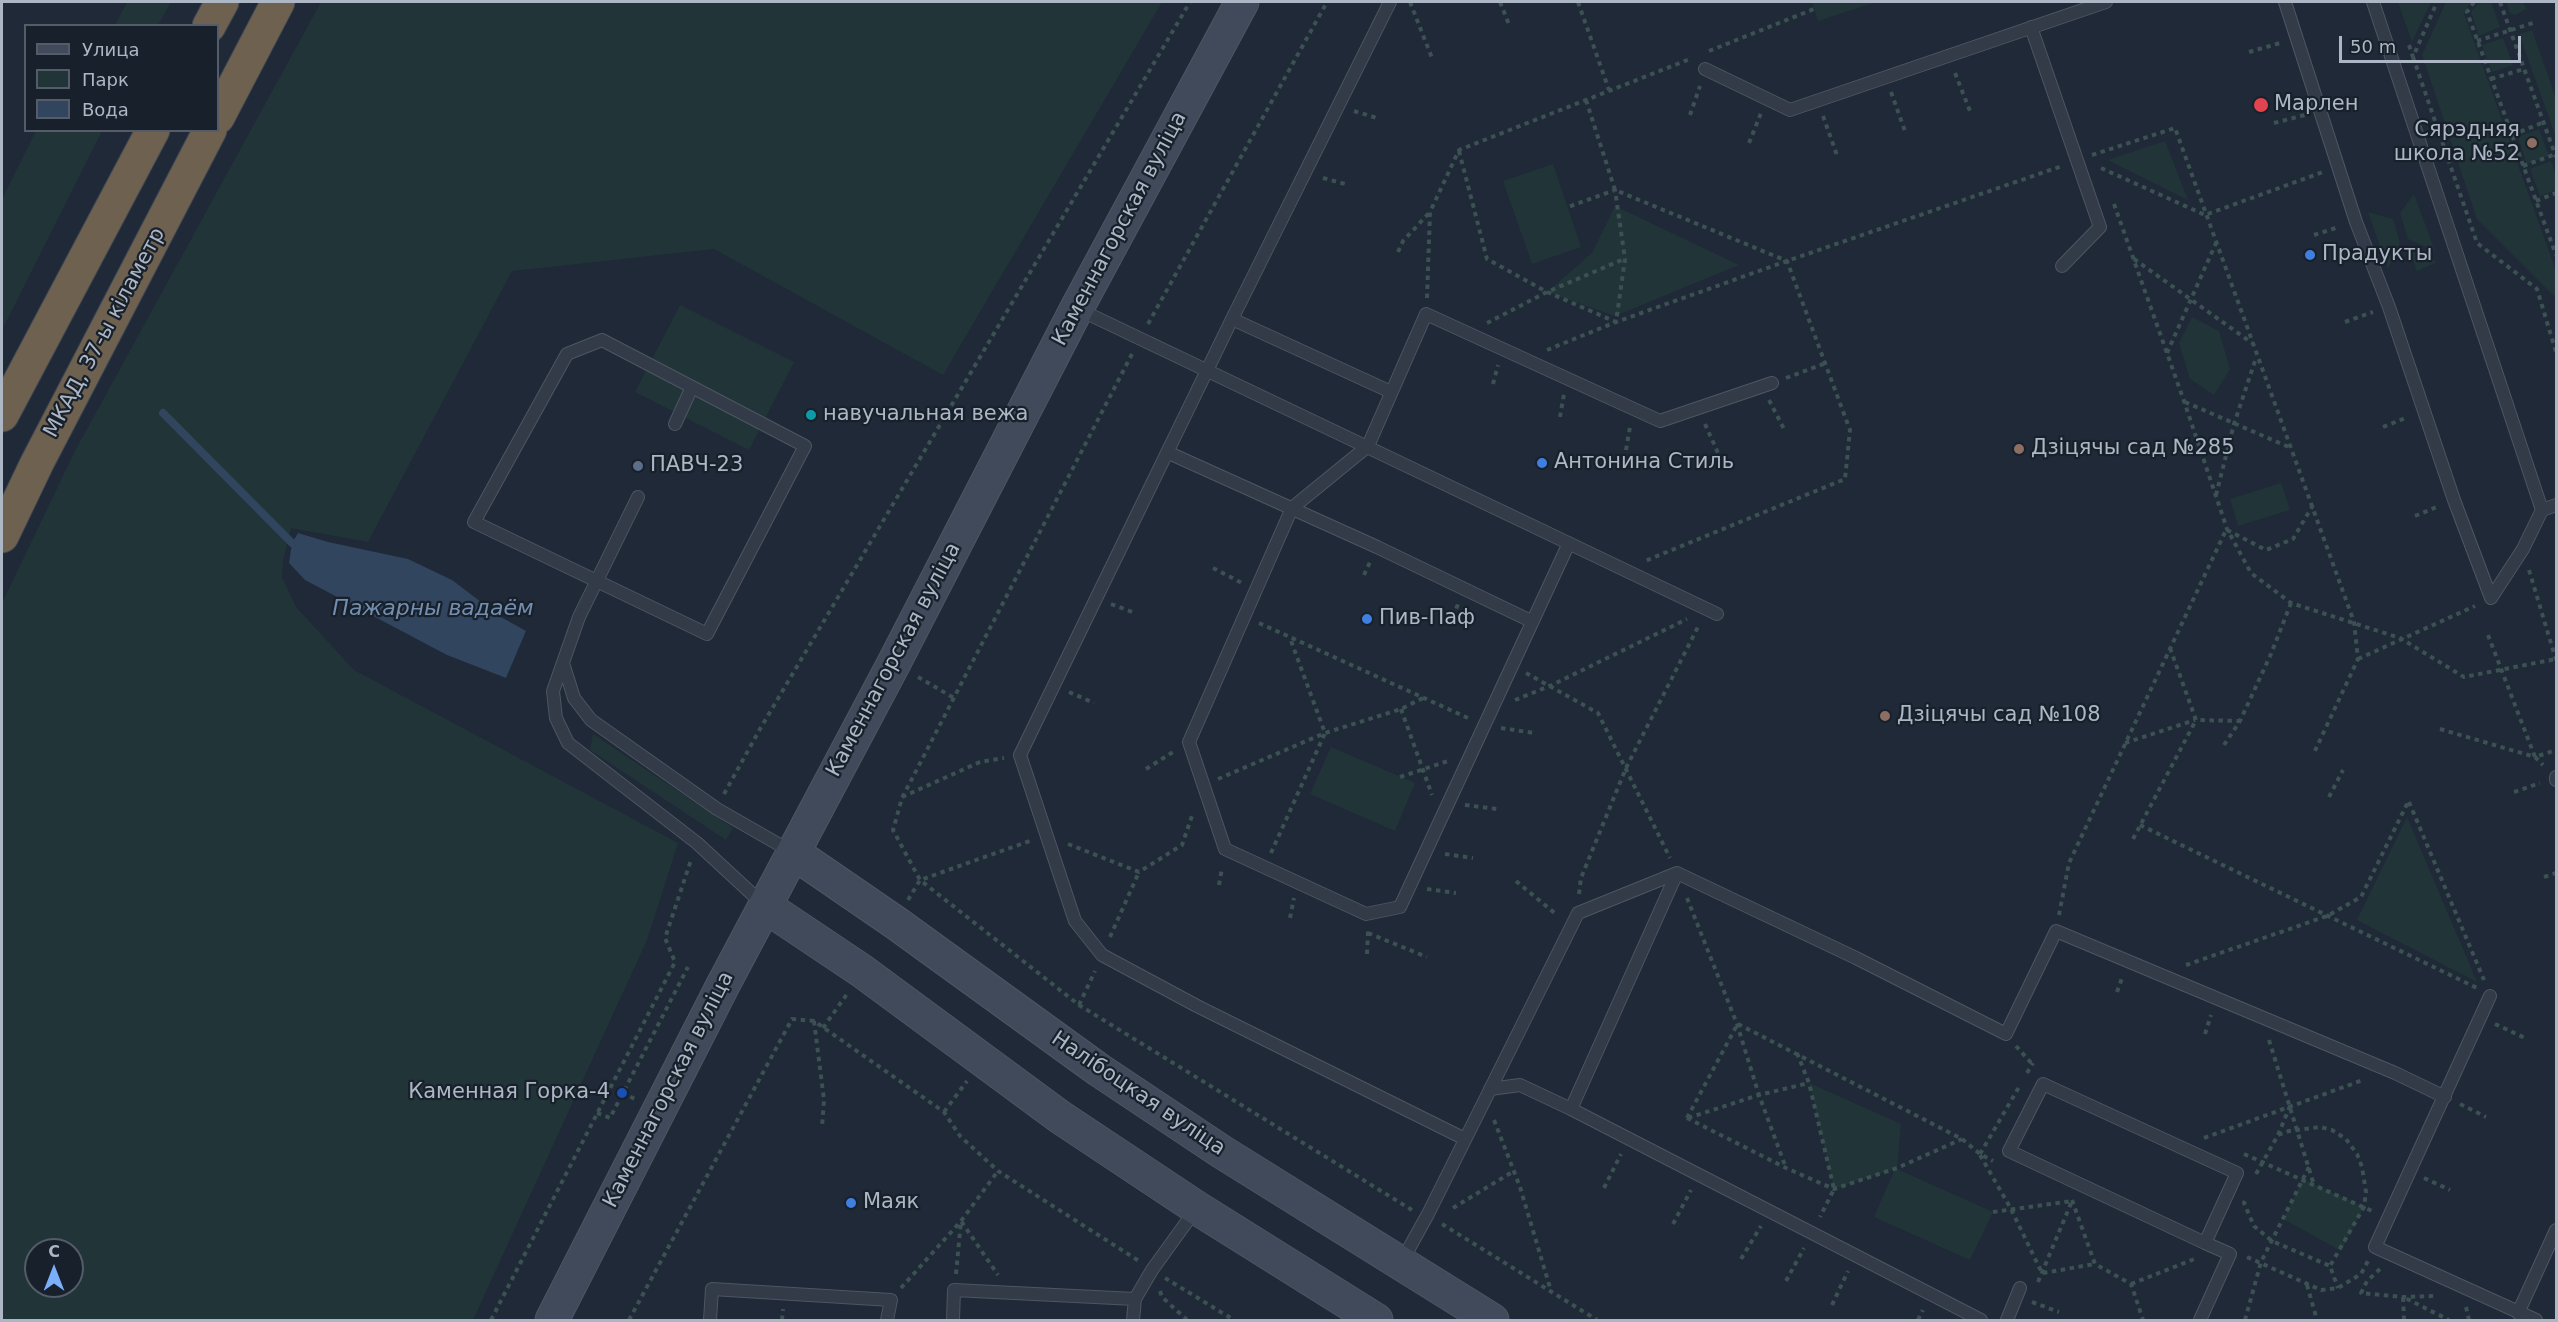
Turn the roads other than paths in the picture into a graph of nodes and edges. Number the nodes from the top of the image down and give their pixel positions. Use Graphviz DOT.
graph roads {
  1 [pos="222,2"];
  2 [pos="278,2"];
  3 [pos="1242,2"];
  4 [pos="1390,2"];
  5 [pos="2106,2"];
  6 [pos="2285,2"];
  7 [pos="2373,2"];
  8 [pos="210,24"];
  9 [pos="2031,27"];
  10 [pos="1706,69"];
  11 [pos="219,115"];
  12 [pos="152,132"];
  13 [pos="209,132"];
  14 [pos="2062,266"];
  15 [pos="1077,308"];
  16 [pos="1232,319"];
  17 [pos="1208,371"];
  18 [pos="1767,385"];
  19 [pos="692,387"];
  20 [pos="1391,392"];
  21 [pos="2,415"];
  22 [pos="675,424"];
  23 [pos="1368,446"];
  24 [pos="1169,453"];
  25 [pos="638,497"];
  26 [pos="2556,506"];
  27 [pos="1292,508"];
  28 [pos="2542,510"];
  29 [pos="2,536"];
  30 [pos="1569,543"];
  31 [pos="596,581"];
  32 [pos="1712,612"];
  33 [pos="1531,621"];
  34 [pos="563,663"];
  35 [pos="794,853"];
  36 [pos="1677,873"];
  37 [pos="765,906"];
  38 [pos="2490,996"];
  39 [pos="1490,1089"];
  40 [pos="2445,1097"];
  41 [pos="1571,1109"];
  42 [pos="1465,1139"];
  43 [pos="1197,1208"];
  44 [pos="2556,1230"];
  45 [pos="2205,1243"];
  46 [pos="1400,1264"];
  47 [pos="2020,1288"];
  48 [pos="1135,1299"];
  49 [pos="2518,1313"];
  50 [pos="552,1320"];
  51 [pos="710,1320"];
  52 [pos="887,1320"];
  53 [pos="953,1320"];
  54 [pos="1133,1320"];
  55 [pos="1376,1320"];
  56 [pos="1492,1320"];
  57 [pos="1981,1320"];
  58 [pos="2007,1320"];
  59 [pos="2200,1320"];
  60 [pos="2535,1320"];
  1 -- 8 [label="highway"];
  2 -- 11 [label="highway"];
  3 -- 15 [label="main road, Каменнагорская вуліца"];
  4 -- 16 [label="lane"];
  5 -- 9 [label="lane"];
  6 -- 28 [label="lane"];
  7 -- 28 [label="lane"];
  9 -- 10 [label="lane"];
  9 -- 14 [label="lane"];
  12 -- 21 [label="highway"];
  13 -- 29 [label="highway, МКАД, 37-ы кіламетр"];
  15 -- 17 [label="lane"];
  15 -- 35 [label="main road, Каменнагорская вуліца"];
  16 -- 17 [label="lane"];
  16 -- 20 [label="lane"];
  17 -- 23 [label="lane"];
  17 -- 24 [label="lane"];
  18 -- 20 [label="lane"];
  19 -- 22 [label="lane"];
  19 -- 31 [label="lane"];
  19 -- 31 [label="lane"];
  20 -- 23 [label="lane"];
  23 -- 27 [label="lane"];
  23 -- 30 [label="lane"];
  24 -- 27 [label="lane"];
  24 -- 42 [label="lane"];
  25 -- 31 [label="lane"];
  26 -- 28 [label="lane"];
  27 -- 33 [label="lane"];
  27 -- 33 [label="lane"];
  30 -- 32 [label="lane"];
  30 -- 33 [label="lane"];
  31 -- 34 [label="lane"];
  34 -- 35 [label="lane"];
  34 -- 37 [label="lane"];
  35 -- 37 [label="main road, Каменнагорская вуліца"];
  35 -- 46 [label="main road, Налібоцкая вуліца"];
  36 -- 39 [label="lane"];
  36 -- 40 [label="lane"];
  36 -- 41 [label="lane"];
  37 -- 43 [label="main road"];
  37 -- 50 [label="main road, Каменнагорская вуліца"];
  38 -- 40 [label="lane"];
  39 -- 41 [label="lane"];
  39 -- 42 [label="lane"];
  40 -- 49 [label="lane"];
  41 -- 57 [label="lane"];
  42 -- 46 [label="lane"];
  43 -- 48 [label="lane"];
  43 -- 55 [label="main road"];
  44 -- 49 [label="lane"];
  45 -- 45 [label="lane"];
  45 -- 59 [label="lane"];
  46 -- 56 [label="main road, Налібоцкая вуліца"];
  47 -- 58 [label="lane"];
  48 -- 53 [label="lane"];
  48 -- 54 [label="lane"];
  49 -- 60 [label="lane"];
  51 -- 52 [label="lane"];
}
